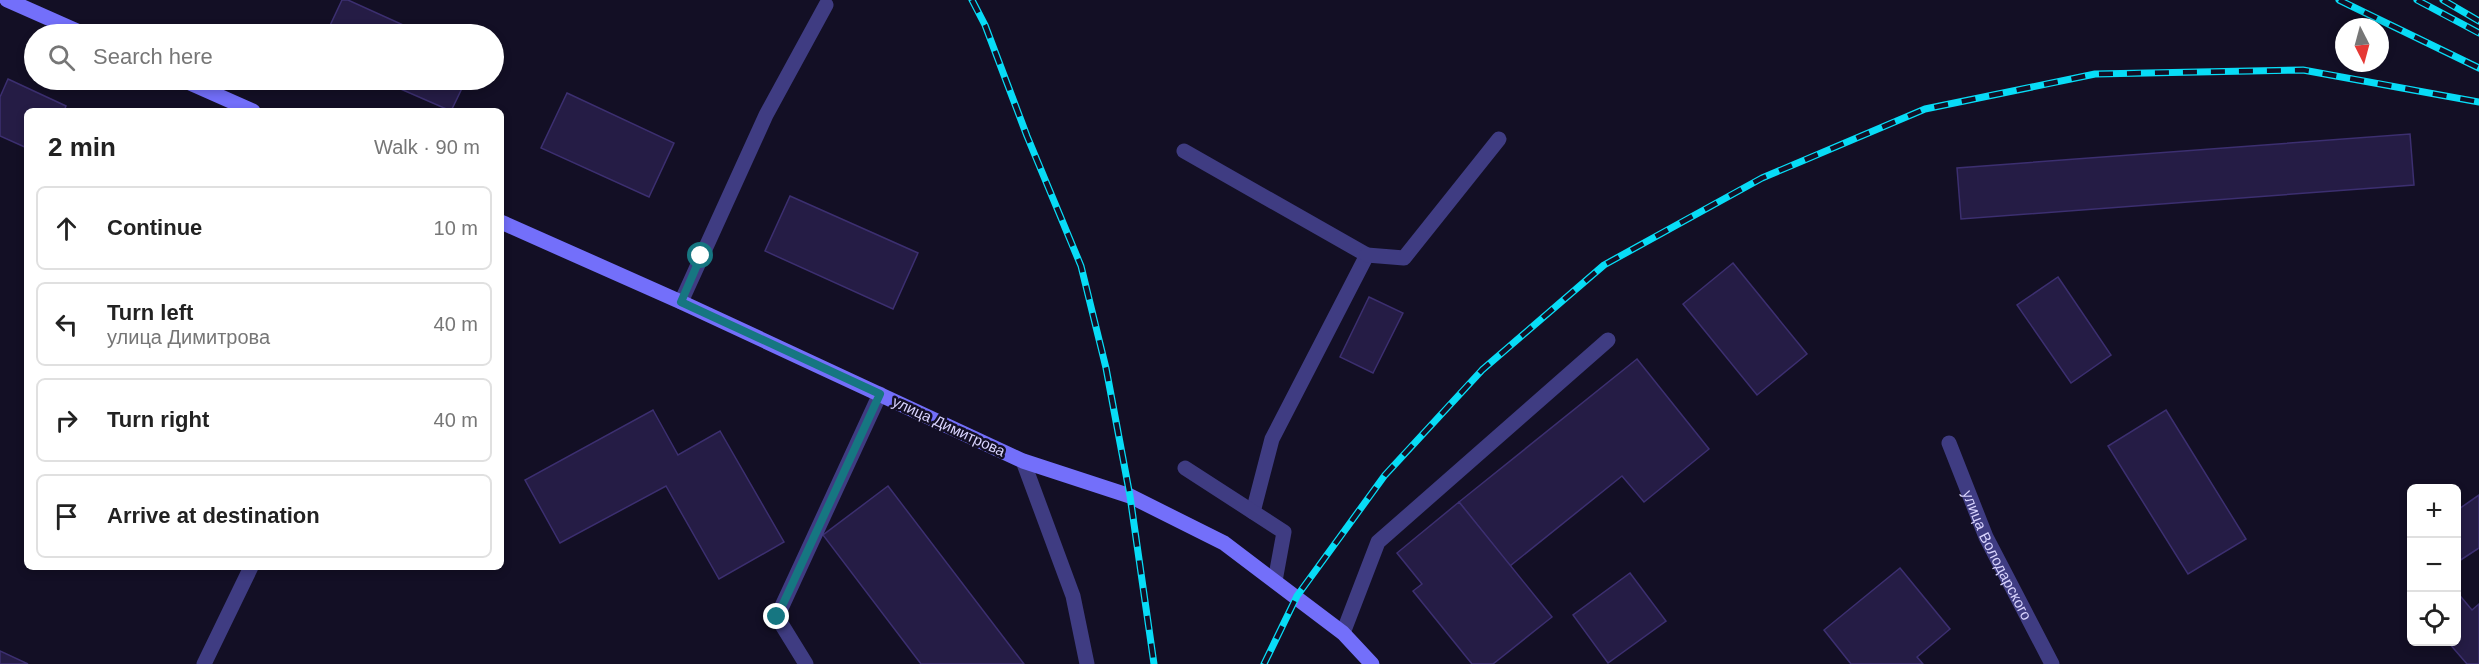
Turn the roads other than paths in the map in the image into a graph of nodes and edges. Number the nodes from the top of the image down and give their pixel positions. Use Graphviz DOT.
graph roads {
  1 [pos="7,0"];
  2 [pos="826,5"];
  3 [pos="61,24"];
  4 [pos="206,90"];
  5 [pos="246,108"];
  6 [pos="1499,139"];
  7 [pos="1184,151"];
  8 [pos="504,223"];
  9 [pos="1367,255"];
  10 [pos="681,302"];
  11 [pos="1608,340"];
  12 [pos="880,394"];
  13 [pos="1949,443"];
  14 [pos="1023,461"];
  15 [pos="1185,468"];
  16 [pos="1253,512"];
  17 [pos="249,570"];
  18 [pos="1275,580"];
  19 [pos="1343,633"];
  20 [pos="204,664"];
  21 [pos="806,664"];
  22 [pos="1087,664"];
  23 [pos="1372,664"];
  24 [pos="2052,664"];
  1 -- 3 [label="street"];
  2 -- 10 [label="street"];
  4 -- 5 [label="street"];
  6 -- 9 [label="street"];
  7 -- 9 [label="street"];
  8 -- 10 [label="street, улица Димитрова"];
  9 -- 16 [label="street"];
  10 -- 12 [label="street, улица Димитрова"];
  11 -- 19 [label="street"];
  12 -- 14 [label="street, улица Димитрова"];
  12 -- 21 [label="street"];
  13 -- 24 [label="street, улица Володарского"];
  14 -- 18 [label="street, улица Димитрова"];
  14 -- 22 [label="street"];
  15 -- 16 [label="street"];
  16 -- 18 [label="street"];
  17 -- 20 [label="street"];
  18 -- 19 [label="street, улица Димитрова"];
  19 -- 23 [label="street, улица Димитрова"];
}
